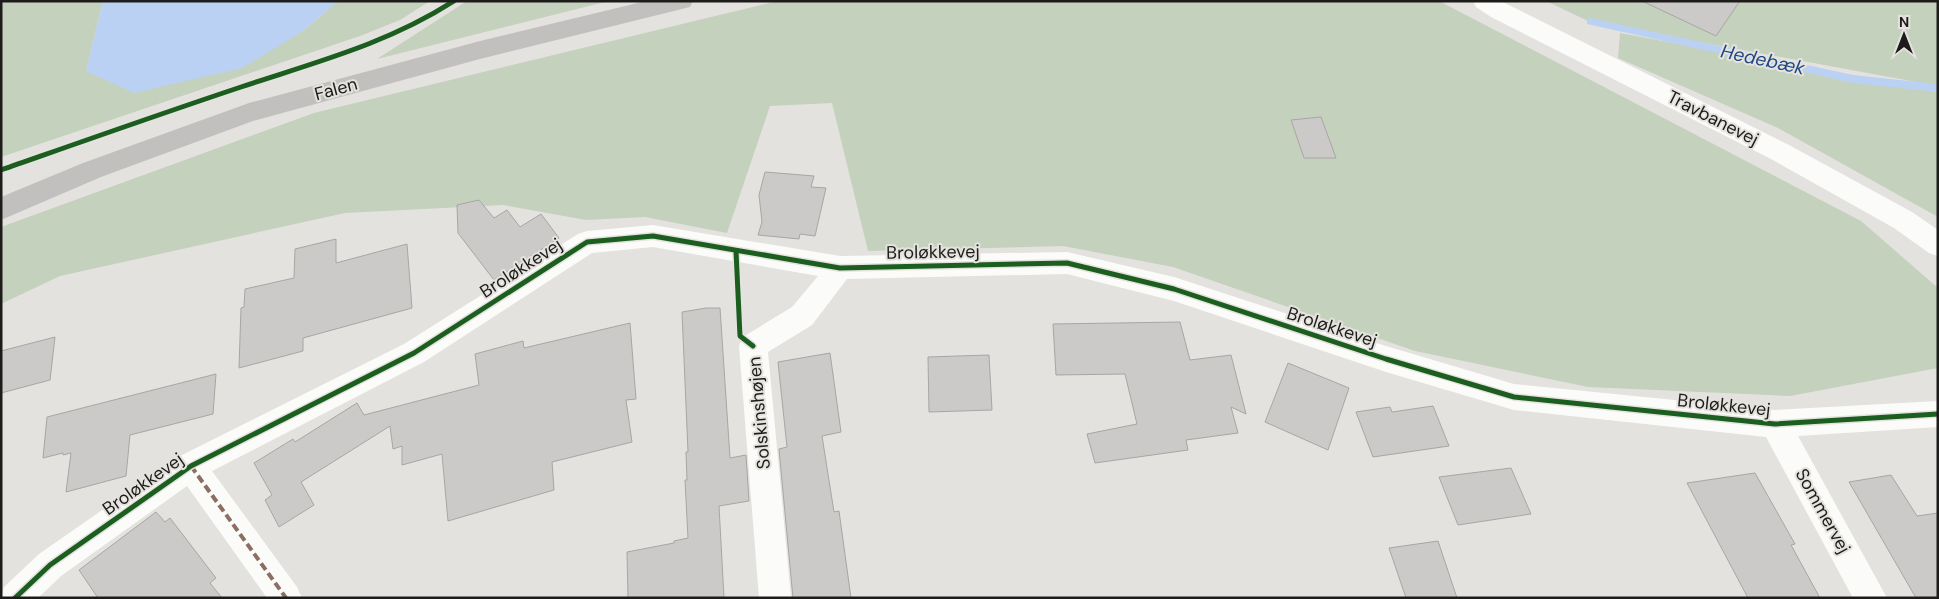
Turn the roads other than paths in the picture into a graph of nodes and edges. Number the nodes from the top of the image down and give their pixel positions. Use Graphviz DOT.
graph roads {
  1 [pos="682,1"];
  2 [pos="1484,1"];
  3 [pos="1,210"];
  4 [pos="1938,245"];
  5 [pos="840,268"];
  6 [pos="1938,414"];
  7 [pos="1775,424"];
  8 [pos="190,466"];
  9 [pos="15,598"];
  10 [pos="286,598"];
  11 [pos="775,598"];
  12 [pos="1871,598"];
  1 -- 3 [label="street, Falen"];
  2 -- 4 [label="street, Travbanevej"];
  5 -- 7 [label="street, Broløkkevej"];
  5 -- 8 [label="street, Broløkkevej"];
  5 -- 11 [label="street, Solskinshøjen"];
  6 -- 7 [label="street, Broløkkevej"];
  7 -- 12 [label="street, Sommervej"];
  8 -- 9 [label="street, Broløkkevej"];
  8 -- 10 [label="street, Broløkkevej"];
}
